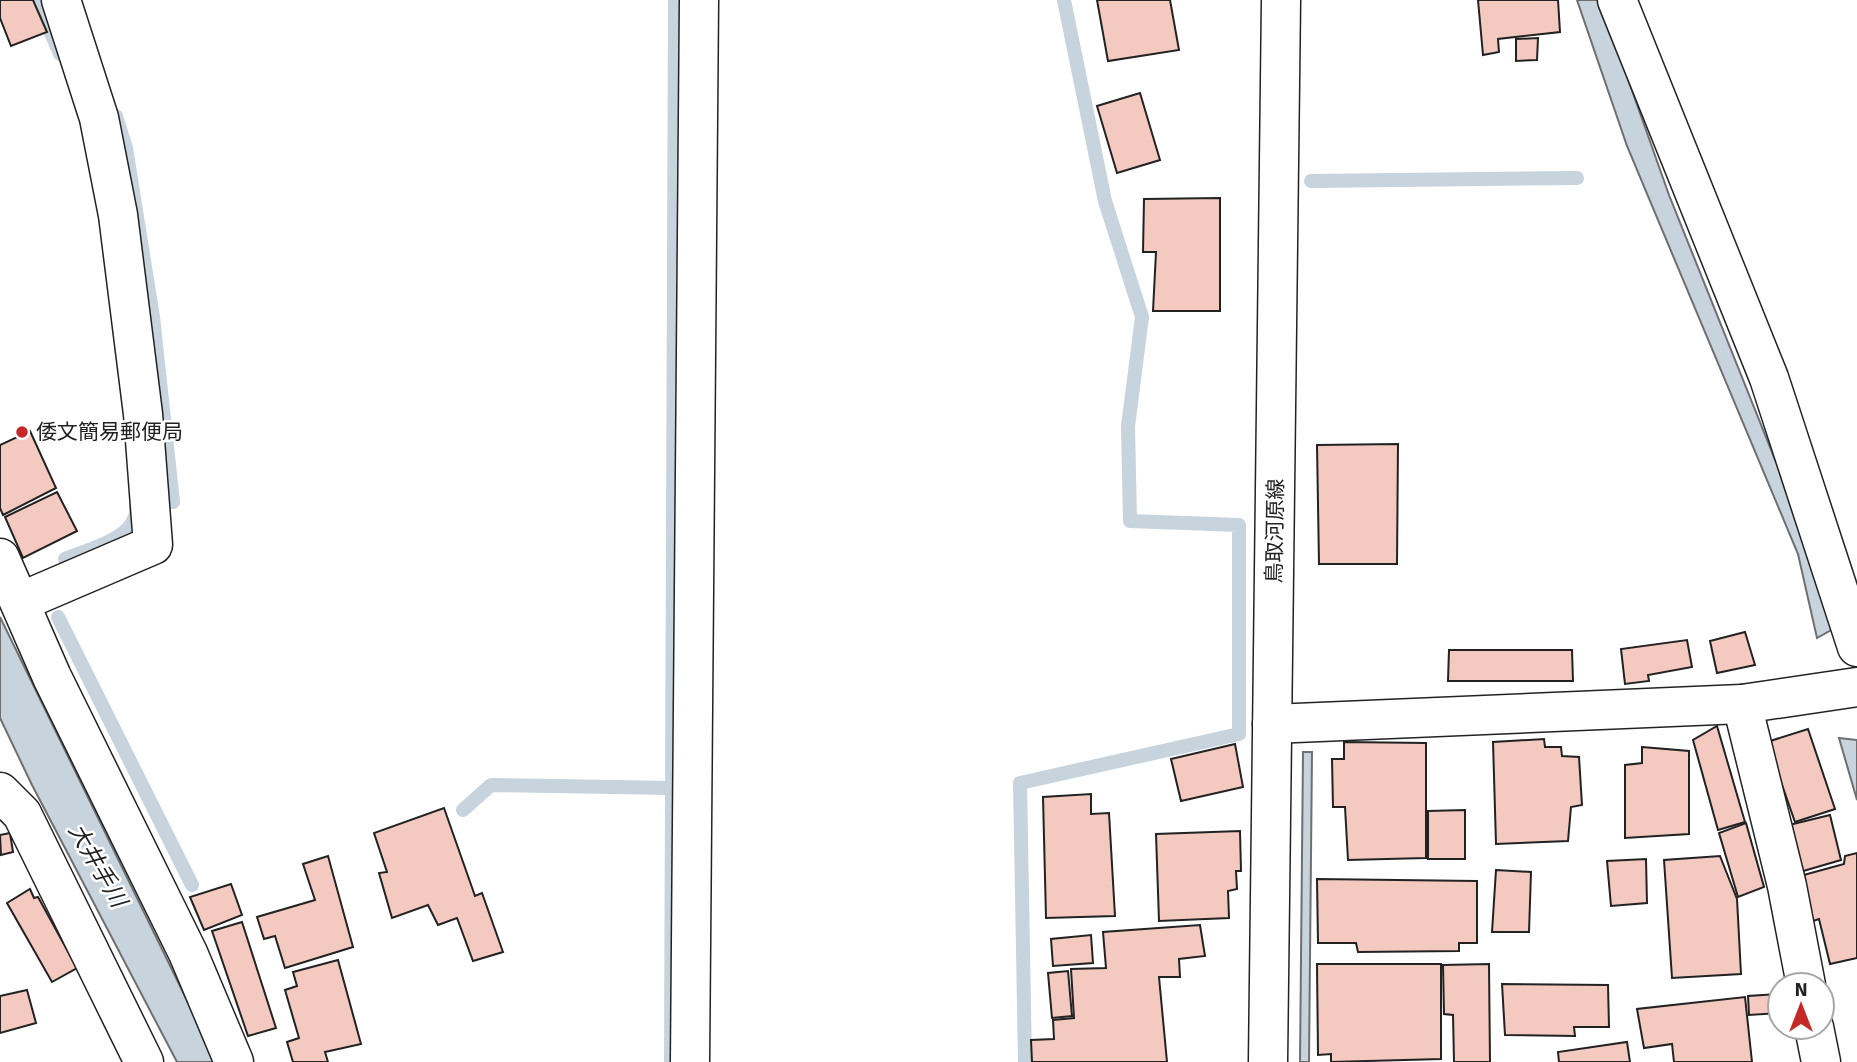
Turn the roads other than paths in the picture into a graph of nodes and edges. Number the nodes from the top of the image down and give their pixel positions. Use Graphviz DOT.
graph roads {
  1 [pos="61,0"];
  2 [pos="699,0"];
  3 [pos="1281,0"];
  4 [pos="1618,0"];
  5 [pos="0,558"];
  6 [pos="20,602"];
  7 [pos="1857,647"];
  8 [pos="1857,687"];
  9 [pos="1742,704"];
  10 [pos="1272,724"];
  11 [pos="0,792"];
  12 [pos="1803,971"];
  13 [pos="1817,1041"];
  14 [pos="144,1062"];
  15 [pos="234,1062"];
  16 [pos="690,1062"];
  17 [pos="1268,1062"];
  18 [pos="1821,1062"];
  1 -- 6 [label="street"];
  2 -- 16 [label="street"];
  3 -- 10 [label="street, 鳥取河原線"];
  4 -- 7 [label="street"];
  5 -- 6 [label="street"];
  6 -- 15 [label="street"];
  8 -- 9 [label="street"];
  9 -- 10 [label="street"];
  9 -- 12 [label="street"];
  10 -- 17 [label="street, 鳥取河原線"];
  11 -- 14 [label="street"];
  13 -- 18 [label="street"];
}
